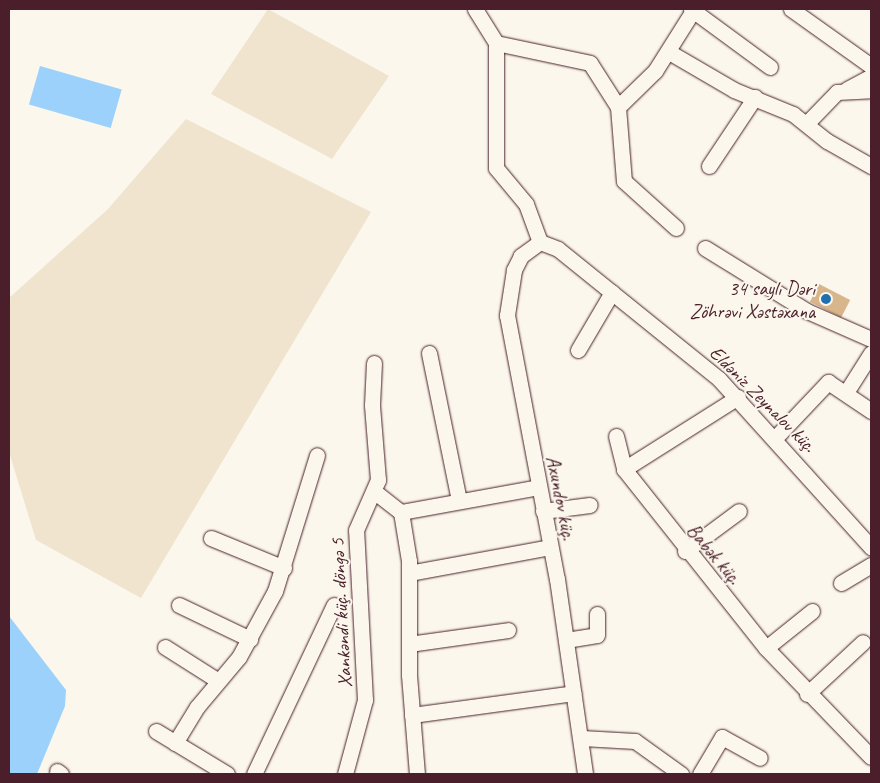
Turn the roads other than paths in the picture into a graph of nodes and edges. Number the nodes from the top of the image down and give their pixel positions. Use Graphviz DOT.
graph roads {
  1 [pos="475,9"];
  2 [pos="692,9"];
  3 [pos="791,9"];
  4 [pos="496,43"];
  5 [pos="669,52"];
  6 [pos="871,66"];
  7 [pos="770,67"];
  8 [pos="871,76"];
  9 [pos="847,90"];
  10 [pos="871,90"];
  11 [pos="754,98"];
  12 [pos="618,106"];
  13 [pos="807,123"];
  14 [pos="709,166"];
  15 [pos="871,166"];
  16 [pos="676,228"];
  17 [pos="540,242"];
  18 [pos="705,248"];
  19 [pos="612,292"];
  20 [pos="871,339"];
  21 [pos="578,350"];
  22 [pos="429,353"];
  23 [pos="871,353"];
  24 [pos="374,363"];
  25 [pos="847,391"];
  26 [pos="738,396"];
  27 [pos="871,411"];
  28 [pos="616,436"];
  29 [pos="776,437"];
  30 [pos="317,455"];
  31 [pos="624,469"];
  32 [pos="538,486"];
  33 [pos="375,492"];
  34 [pos="459,501"];
  35 [pos="590,505"];
  36 [pos="543,511"];
  37 [pos="739,511"];
  38 [pos="401,512"];
  39 [pos="211,538"];
  40 [pos="550,547"];
  41 [pos="871,547"];
  42 [pos="685,551"];
  43 [pos="871,565"];
  44 [pos="284,568"];
  45 [pos="409,573"];
  46 [pos="841,583"];
  47 [pos="334,604"];
  48 [pos="178,605"];
  49 [pos="812,612"];
  50 [pos="597,614"];
  51 [pos="508,630"];
  52 [pos="250,638"];
  53 [pos="566,640"];
  54 [pos="863,642"];
  55 [pos="409,644"];
  56 [pos="165,647"];
  57 [pos="766,648"];
  58 [pos="217,680"];
  59 [pos="574,693"];
  60 [pos="807,694"];
  61 [pos="412,716"];
  62 [pos="156,731"];
  63 [pos="582,738"];
  64 [pos="175,743"];
  65 [pos="871,757"];
  66 [pos="760,758"];
  67 [pos="226,774"];
  68 [pos="254,774"];
  69 [pos="344,774"];
  70 [pos="417,774"];
  71 [pos="585,774"];
  72 [pos="681,774"];
  73 [pos="700,774"];
  1 -- 4 [label="street"];
  2 -- 5 [label="street"];
  2 -- 7 [label="street"];
  3 -- 6 [label="street"];
  4 -- 12 [label="street"];
  4 -- 17 [label="street"];
  5 -- 11 [label="street"];
  5 -- 12 [label="street"];
  8 -- 9 [label="street"];
  9 -- 10 [label="street"];
  9 -- 13 [label="street"];
  11 -- 13 [label="street"];
  11 -- 14 [label="street"];
  12 -- 16 [label="street"];
  13 -- 15 [label="street"];
  17 -- 19 [label="street, Eldəniz Zeynalov küç."];
  17 -- 32 [label="street, Axundov küç."];
  18 -- 20 [label="street"];
  19 -- 21 [label="street"];
  19 -- 26 [label="street, Eldəniz Zeynalov küç."];
  22 -- 34 [label="street"];
  23 -- 25 [label="street"];
  24 -- 33 [label="street, Xankəndi küç. döngə 5"];
  25 -- 27 [label="street"];
  25 -- 29 [label="street"];
  26 -- 29 [label="street, Eldəniz Zeynalov küç."];
  26 -- 31 [label="street"];
  28 -- 31 [label="street"];
  29 -- 41 [label="street, Eldəniz Zeynalov küç."];
  30 -- 44 [label="street"];
  31 -- 42 [label="street, Babək küç."];
  32 -- 34 [label="street"];
  32 -- 36 [label="street, Axundov küç."];
  33 -- 38 [label="street"];
  33 -- 69 [label="street, Xankəndi küç. döngə 5"];
  34 -- 38 [label="street"];
  35 -- 36 [label="street"];
  36 -- 40 [label="street, Axundov küç."];
  37 -- 42 [label="street"];
  38 -- 45 [label="street"];
  39 -- 44 [label="street"];
  40 -- 45 [label="street"];
  40 -- 53 [label="street, Axundov küç."];
  42 -- 57 [label="street, Babək küç."];
  43 -- 46 [label="street"];
  44 -- 52 [label="street"];
  45 -- 55 [label="street"];
  47 -- 68 [label="street"];
  48 -- 52 [label="street"];
  49 -- 57 [label="street"];
  50 -- 53 [label="street"];
  51 -- 55 [label="street"];
  52 -- 58 [label="street"];
  53 -- 59 [label="street, Axundov küç."];
  54 -- 60 [label="street"];
  55 -- 61 [label="street"];
  56 -- 58 [label="street"];
  57 -- 60 [label="street, Babək küç."];
  58 -- 64 [label="street"];
  59 -- 61 [label="street"];
  59 -- 63 [label="street, Axundov küç."];
  60 -- 65 [label="street, Babək küç."];
  61 -- 70 [label="street"];
  62 -- 64 [label="street"];
  63 -- 71 [label="street, Axundov küç."];
  63 -- 72 [label="street"];
  64 -- 67 [label="street"];
  66 -- 73 [label="street"];
}
